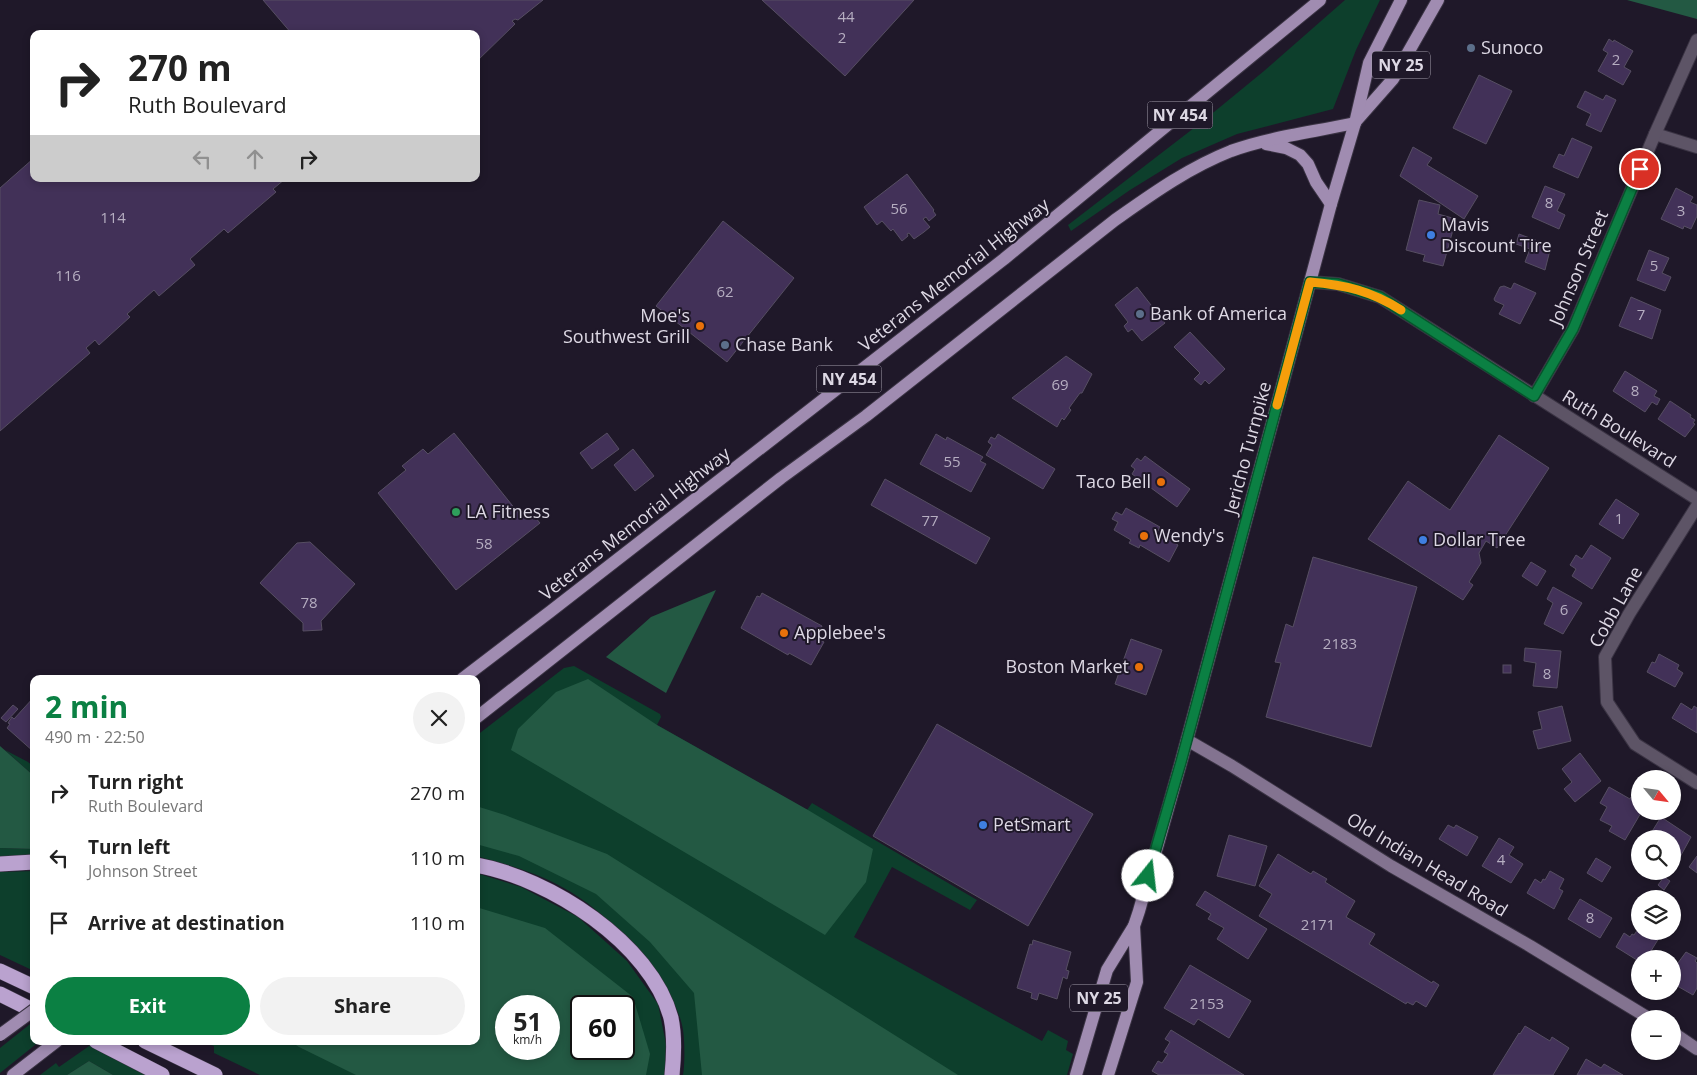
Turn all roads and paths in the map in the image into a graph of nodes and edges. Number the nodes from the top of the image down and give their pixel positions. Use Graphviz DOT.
graph roads {
  1 [pos="1320,0"];
  2 [pos="1401,0"];
  3 [pos="1438,0"];
  4 [pos="1697,40"];
  5 [pos="1355,123"];
  6 [pos="1655,134"];
  7 [pos="1260,143"];
  8 [pos="1697,147"];
  9 [pos="1331,204"];
  10 [pos="1310,282"];
  11 [pos="1534,396"];
  12 [pos="1697,499"];
  13 [pos="1697,506"];
  14 [pos="467,675"];
  15 [pos="480,715"];
  16 [pos="1187,740"];
  17 [pos="1697,783"];
  18 [pos="30,862"];
  19 [pos="0,864"];
  20 [pos="480,866"];
  21 [pos="1134,926"];
  22 [pos="0,971"];
  23 [pos="30,985"];
  24 [pos="0,994"];
  25 [pos="30,1008"];
  26 [pos="1635,1010"];
  27 [pos="30,1013"];
  28 [pos="0,1035"];
  29 [pos="1681,1037"];
  30 [pos="52,1045"];
  31 [pos="104,1045"];
  32 [pos="153,1045"];
  33 [pos="1697,1047"];
  34 [pos="13,1075"];
  35 [pos="162,1075"];
  36 [pos="215,1075"];
  37 [pos="672,1075"];
  38 [pos="1076,1075"];
  39 [pos="1108,1075"];
  1 -- 14 [label="main road, Veterans Memorial Highway / NY 454"];
  2 -- 5 [label="main road, Jericho Turnpike / NY 25"];
  3 -- 5 [label="main road, Jericho Turnpike / NY 25"];
  4 -- 6 [label="street, Johnson Street"];
  5 -- 7 [label="main road, NY 454"];
  5 -- 9 [label="main road, Jericho Turnpike / NY 25"];
  6 -- 8 [label="street"];
  6 -- 11 [label="street, Johnson Street"];
  7 -- 9 [label="main road"];
  7 -- 15 [label="main road, NY 454"];
  9 -- 10 [label="main road, Jericho Turnpike / NY 25"];
  10 -- 11 [label="street, Ruth Boulevard"];
  10 -- 16 [label="main road, Jericho Turnpike / NY 25"];
  11 -- 12 [label="street, Ruth Boulevard"];
  13 -- 17 [label="street, Cobb Lane"];
  16 -- 21 [label="main road, Jericho Turnpike / NY 25"];
  16 -- 26 [label="street, Old Indian Head Road"];
  18 -- 19 [label="highway"];
  20 -- 37 [label="highway"];
  21 -- 38 [label="main road, Jericho Turnpike / NY 25"];
  21 -- 39 [label="main road, Jericho Turnpike / NY 25"];
  22 -- 23 [label="highway"];
  24 -- 25 [label="highway"];
  27 -- 28 [label="main road, bridge"];
  29 -- 33 [label="street"];
  30 -- 34 [label="main road"];
  31 -- 35 [label="highway"];
  32 -- 36 [label="highway"];
}
